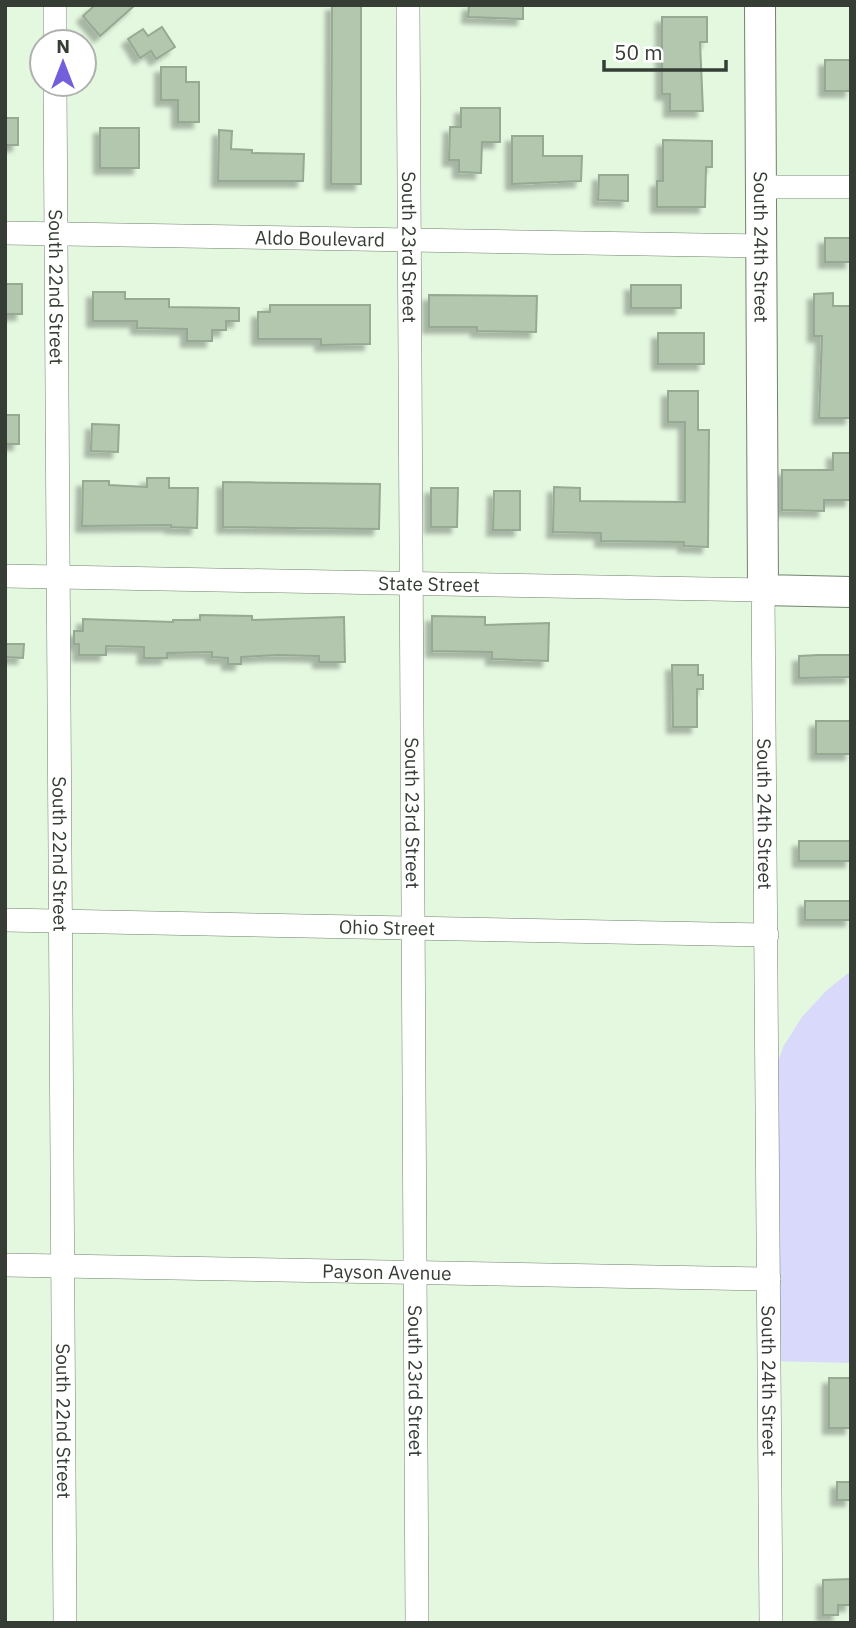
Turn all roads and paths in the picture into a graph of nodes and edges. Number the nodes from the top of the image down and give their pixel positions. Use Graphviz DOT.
graph roads {
  1 [pos="55,5"];
  2 [pos="408,5"];
  3 [pos="760,5"];
  4 [pos="55,28"];
  5 [pos="55,98"];
  6 [pos="762,187"];
  7 [pos="851,187"];
  8 [pos="5,233"];
  9 [pos="56,234"];
  10 [pos="409,240"];
  11 [pos="762,246"];
  12 [pos="5,576"];
  13 [pos="59,577"];
  14 [pos="410,584"];
  15 [pos="763,590"];
  16 [pos="851,592"];
  17 [pos="5,920"];
  18 [pos="60,921"];
  19 [pos="413,928"];
  20 [pos="767,935"];
  21 [pos="5,1265"];
  22 [pos="62,1266"];
  23 [pos="415,1273"];
  24 [pos="769,1279"];
  25 [pos="65,1623"];
  26 [pos="417,1623"];
  27 [pos="771,1623"];
  1 -- 4 [label="street"];
  2 -- 10 [label="street, South 23rd Street"];
  3 -- 6 [label="main road, South 24th Street"];
  5 -- 9 [label="street, South 22nd Street"];
  6 -- 7 [label="street"];
  6 -- 11 [label="main road, South 24th Street"];
  8 -- 9 [label="street, Aldo Boulevard"];
  9 -- 10 [label="street, Aldo Boulevard"];
  9 -- 13 [label="street, South 22nd Street"];
  10 -- 11 [label="street, Aldo Boulevard"];
  10 -- 14 [label="street, South 23rd Street"];
  11 -- 15 [label="main road, South 24th Street"];
  12 -- 13 [label="street, State Street"];
  13 -- 14 [label="street, State Street"];
  13 -- 18 [label="street, South 22nd Street"];
  14 -- 15 [label="street, State Street"];
  14 -- 19 [label="street, South 23rd Street"];
  15 -- 16 [label="main road, State Street"];
  15 -- 20 [label="street, South 24th Street"];
  17 -- 18 [label="street, Ohio Street"];
  18 -- 19 [label="street, Ohio Street"];
  18 -- 22 [label="street, South 22nd Street"];
  19 -- 20 [label="street, Ohio Street"];
  19 -- 23 [label="street, South 23rd Street"];
  20 -- 24 [label="street, South 24th Street"];
  21 -- 22 [label="street, Payson Avenue"];
  22 -- 23 [label="street, Payson Avenue"];
  22 -- 25 [label="street, South 22nd Street"];
  23 -- 24 [label="street, Payson Avenue"];
  23 -- 26 [label="street, South 23rd Street"];
  24 -- 27 [label="street, South 24th Street"];
}
